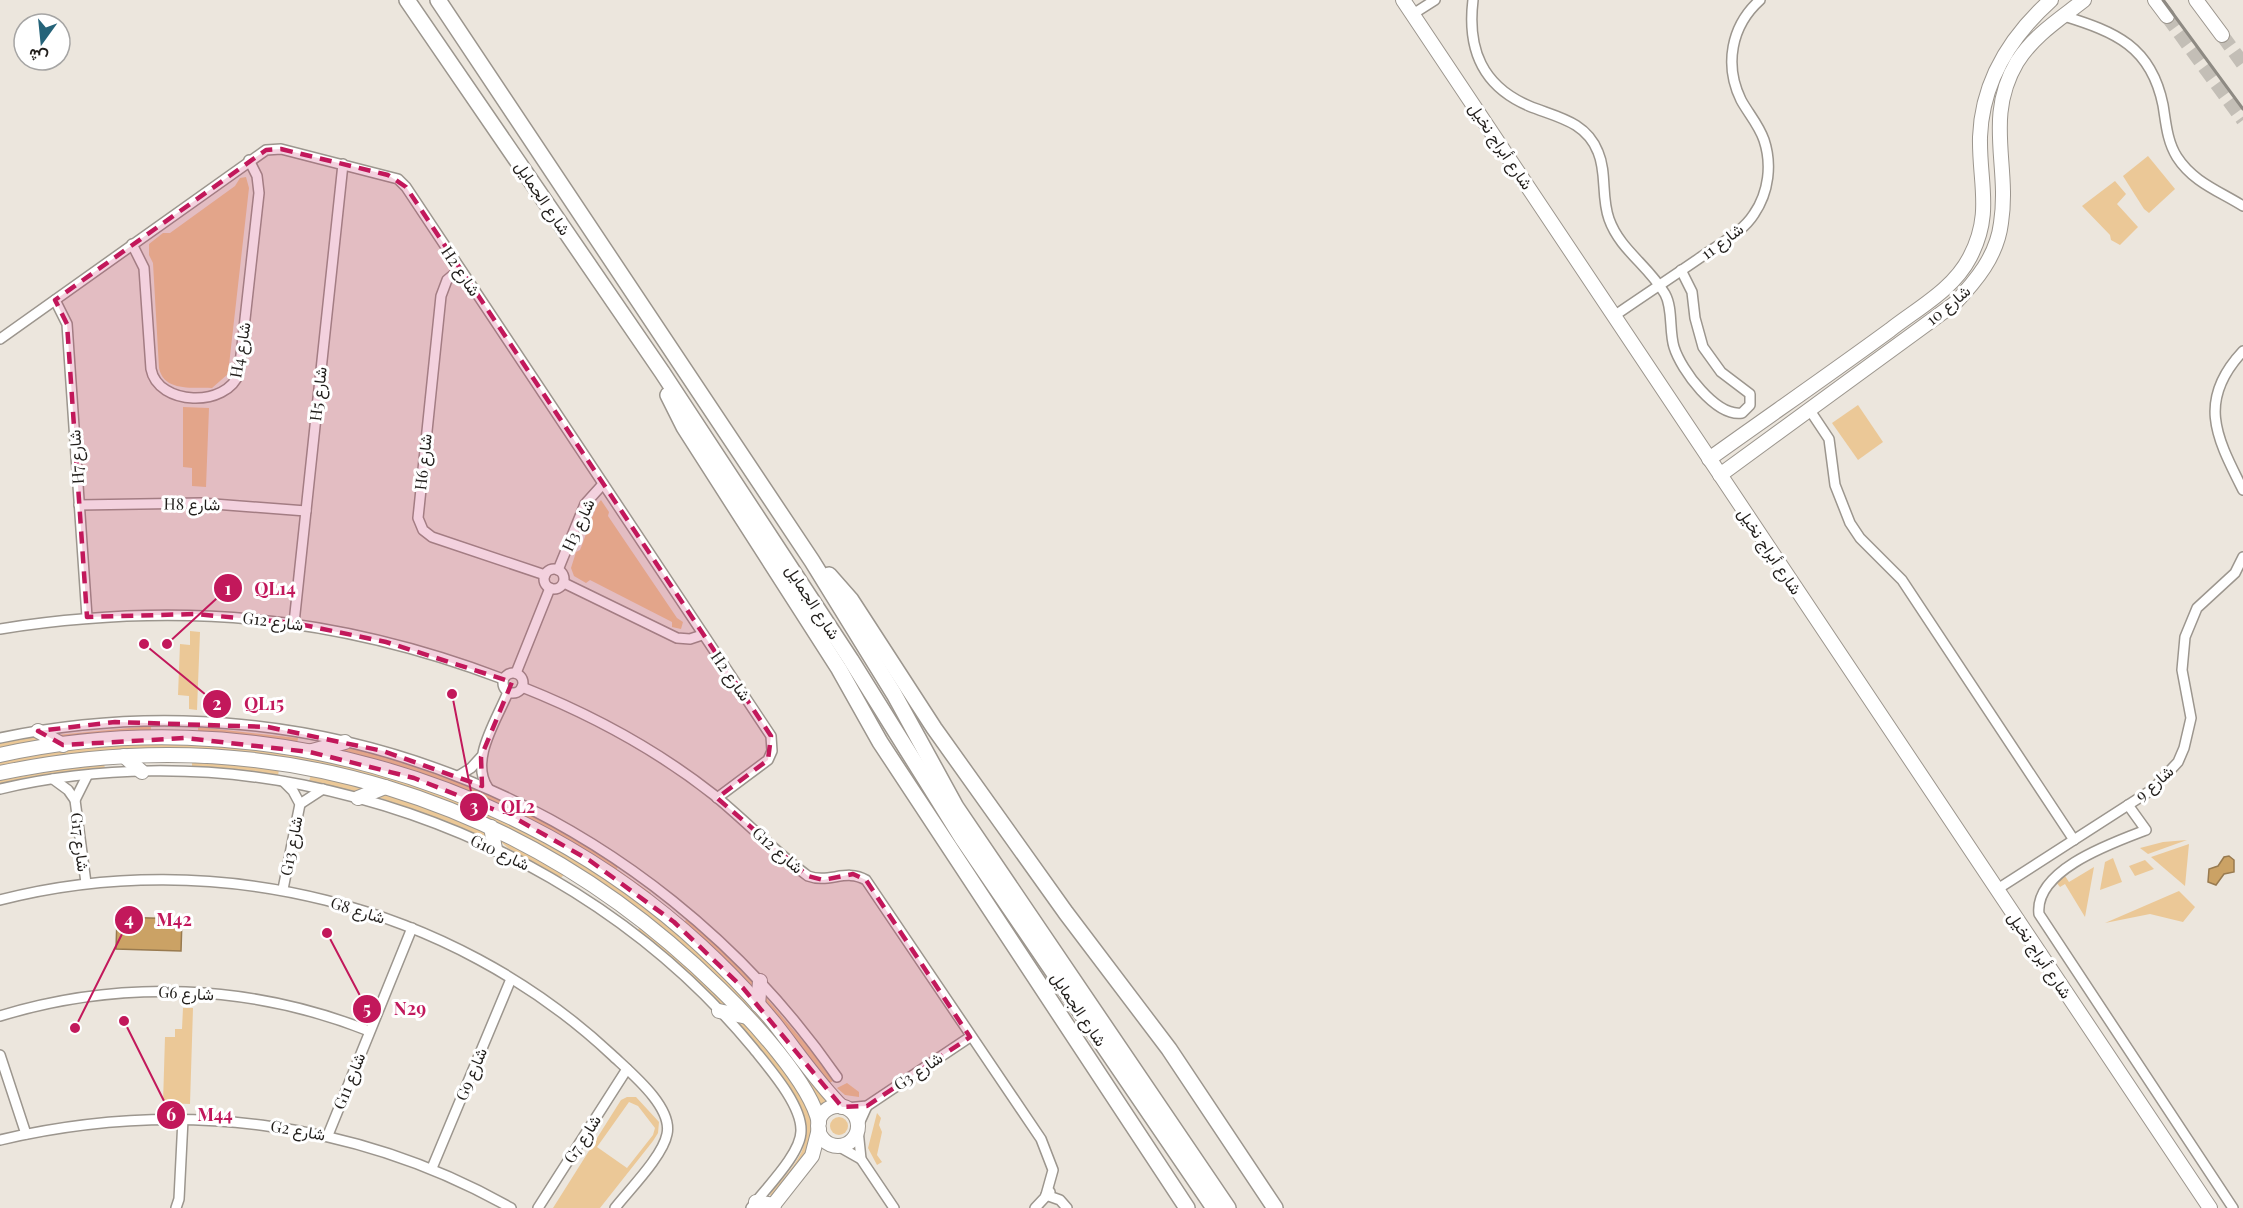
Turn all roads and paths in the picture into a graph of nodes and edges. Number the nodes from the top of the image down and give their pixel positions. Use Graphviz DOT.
graph roads {
  1 [pos="407,0"];
  2 [pos="438,0"];
  3 [pos="1403,0"];
  4 [pos="1435,0"];
  5 [pos="1473,0"];
  6 [pos="1760,0"];
  7 [pos="2051,0"];
  8 [pos="2084,0"];
  9 [pos="2155,0"];
  10 [pos="2196,0"];
  11 [pos="1413,14"];
  12 [pos="2072,15"];
  13 [pos="2167,16"];
  14 [pos="2017,35"];
  15 [pos="2222,35"];
  16 [pos="2026,49"];
  17 [pos="249,160"];
  18 [pos="343,164"];
  19 [pos="2243,206"];
  20 [pos="132,244"];
  21 [pos="460,269"];
  22 [pos="1681,270"];
  23 [pos="1659,285"];
  24 [pos="56,300"];
  25 [pos="1614,316"];
  26 [pos="0,339"];
  27 [pos="2243,351"];
  28 [pos="662,372"];
  29 [pos="1801,395"];
  30 [pos="1804,413"];
  31 [pos="1708,459"];
  32 [pos="1720,475"];
  33 [pos="603,484"];
  34 [pos="2243,490"];
  35 [pos="79,505"];
  36 [pos="306,511"];
  37 [pos="2243,557"];
  38 [pos="812,561"];
  39 [pos="558,570"];
  40 [pos="544,575"];
  41 [pos="564,583"];
  42 [pos="550,588"];
  43 [pos="87,617"];
  44 [pos="294,623"];
  45 [pos="0,629"];
  46 [pos="702,635"];
  47 [pos="516,673"];
  48 [pos="503,679"];
  49 [pos="522,687"];
  50 [pos="508,692"];
  51 [pos="38,731"];
  52 [pos="0,738"];
  53 [pos="345,742"];
  54 [pos="63,745"];
  55 [pos="310,752"];
  56 [pos="0,755"];
  57 [pos="124,756"];
  58 [pos="481,757"];
  59 [pos="142,772"];
  60 [pos="0,773"];
  61 [pos="87,776"];
  62 [pos="458,776"];
  63 [pos="53,779"];
  64 [pos="281,781"];
  65 [pos="385,787"];
  66 [pos="488,788"];
  67 [pos="0,789"];
  68 [pos="322,789"];
  69 [pos="358,798"];
  70 [pos="717,798"];
  71 [pos="75,800"];
  72 [pos="300,804"];
  73 [pos="2128,805"];
  74 [pos="491,827"];
  75 [pos="2074,840"];
  76 [pos="495,849"];
  77 [pos="86,883"];
  78 [pos="283,889"];
  79 [pos="1996,890"];
  80 [pos="1008,895"];
  81 [pos="0,900"];
  82 [pos="412,928"];
  83 [pos="511,979"];
  84 [pos="760,981"];
  85 [pos="758,1005"];
  86 [pos="719,1011"];
  87 [pos="0,1016"];
  88 [pos="747,1017"];
  89 [pos="369,1031"];
  90 [pos="970,1037"];
  91 [pos="0,1055"];
  92 [pos="627,1069"];
  93 [pos="837,1077"];
  94 [pos="2139,1101"];
  95 [pos="867,1106"];
  96 [pos="844,1108"];
  97 [pos="183,1119"];
  98 [pos="819,1126"];
  99 [pos="858,1128"];
  100 [pos="26,1134"];
  101 [pos="328,1135"];
  102 [pos="0,1140"];
  103 [pos="837,1146"];
  104 [pos="812,1156"];
  105 [pos="861,1159"];
  106 [pos="432,1168"];
  107 [pos="1046,1196"];
  108 [pos="1272,1204"];
  109 [pos="179,1205"];
  110 [pos="754,1205"];
  111 [pos="772,1206"];
  112 [pos="511,1208"];
  113 [pos="538,1208"];
  114 [pos="615,1208"];
  115 [pos="894,1208"];
  116 [pos="1035,1208"];
  117 [pos="1060,1208"];
  118 [pos="1067,1208"];
  119 [pos="1187,1208"];
  120 [pos="1214,1208"];
  121 [pos="1228,1208"];
  122 [pos="1283,1208"];
  123 [pos="2200,1208"];
  124 [pos="2210,1208"];
  125 [pos="2233,1208"];
  1 -- 28 [label="main road, شارع الجمايل"];
  2 -- 38 [label="main road, شارع الجمايل"];
  3 -- 11 [label="street, شارع أبراج نخيل"];
  4 -- 11 [label="street"];
  5 -- 23 [label="street"];
  6 -- 22 [label="street, شارع 11"];
  7 -- 14 [label="street, شارع 10"];
  8 -- 12 [label="street, شارع 10"];
  9 -- 13 [label="street"];
  10 -- 15 [label="street"];
  11 -- 25 [label="street, شارع أبراج نخيل"];
  12 -- 16 [label="street, شارع 10"];
  12 -- 19 [label="street"];
  14 -- 16 [label="street"];
  14 -- 29 [label="street, شارع 10"];
  16 -- 30 [label="street, شارع 10"];
  17 -- 18 [label="street, H2 شارع"];
  17 -- 20 [label="street, H2 شارع"];
  17 -- 20 [label="street, H4 شارع"];
  18 -- 21 [label="street, H2 شارع"];
  18 -- 36 [label="street, H5 شارع"];
  20 -- 24 [label="street, H2 شارع"];
  21 -- 33 [label="street, H2 شارع"];
  21 -- 40 [label="street, H6 شارع"];
  22 -- 23 [label="street, شارع 11"];
  22 -- 23 [label="street"];
  23 -- 25 [label="street, شارع 11"];
  24 -- 26 [label="street, H2 شارع"];
  24 -- 35 [label="street, H7 شارع"];
  25 -- 31 [label="street, شارع أبراج نخيل"];
  27 -- 34 [label="street"];
  28 -- 80 [label="main road, شارع الجمايل"];
  28 -- 119 [label="main road"];
  29 -- 30 [label="street"];
  29 -- 31 [label="street, شارع 10"];
  30 -- 32 [label="street, شارع 10"];
  30 -- 75 [label="street"];
  31 -- 32 [label="street, شارع أبراج نخيل"];
  32 -- 79 [label="street, شارع أبراج نخيل"];
  33 -- 39 [label="street, H3 شارع"];
  33 -- 46 [label="street, H2 شارع"];
  35 -- 36 [label="street, H8 شارع"];
  35 -- 43 [label="street, H7 شارع"];
  36 -- 44 [label="street, H5 شارع"];
  37 -- 73 [label="street, شارع 9"];
  38 -- 80 [label="main road, شارع الجمايل"];
  38 -- 108 [label="main road"];
  39 -- 40 [label="street"];
  39 -- 41 [label="street"];
  40 -- 42 [label="street"];
  41 -- 42 [label="street"];
  41 -- 46 [label="street"];
  42 -- 47 [label="street"];
  43 -- 44 [label="street, G12 شارع"];
  43 -- 45 [label="street, G12 شارع"];
  44 -- 48 [label="street, G12 شارع"];
  46 -- 70 [label="street, H2 شارع"];
  47 -- 48 [label="street"];
  47 -- 49 [label="street"];
  48 -- 50 [label="street"];
  49 -- 50 [label="street"];
  49 -- 70 [label="street, G12 شارع"];
  50 -- 58 [label="street"];
  51 -- 52 [label="street"];
  51 -- 53 [label="street"];
  51 -- 54 [label="street"];
  53 -- 55 [label="street"];
  53 -- 62 [label="street"];
  54 -- 55 [label="street"];
  54 -- 56 [label="street"];
  55 -- 85 [label="street"];
  57 -- 59 [label="street"];
  57 -- 60 [label="street, G10 شارع"];
  57 -- 65 [label="street, G10 شارع"];
  58 -- 62 [label="street"];
  58 -- 66 [label="street"];
  59 -- 61 [label="street, G10 شارع"];
  59 -- 64 [label="street, G10 شارع"];
  61 -- 63 [label="street, G10 شارع"];
  61 -- 71 [label="street, G17 شارع"];
  62 -- 66 [label="street"];
  63 -- 67 [label="street, G10 شارع"];
  63 -- 71 [label="street, G17 شارع"];
  64 -- 68 [label="street, G10 شارع"];
  64 -- 72 [label="street, G13 شارع"];
  65 -- 69 [label="street"];
  65 -- 74 [label="street, G10 شارع"];
  66 -- 84 [label="street"];
  68 -- 69 [label="street, G10 شارع"];
  68 -- 72 [label="street, G13 شارع"];
  69 -- 76 [label="street, G10 شارع"];
  70 -- 90 [label="street, G12 شارع"];
  71 -- 77 [label="street, G17 شارع"];
  72 -- 78 [label="street, G13 شارع"];
  73 -- 75 [label="street, شارع 9"];
  73 -- 125 [label="street"];
  74 -- 76 [label="street"];
  74 -- 88 [label="street, G10 شارع"];
  75 -- 79 [label="street, شارع 9"];
  76 -- 86 [label="street, G10 شارع"];
  77 -- 78 [label="street, G8 شارع"];
  77 -- 81 [label="street, G8 شارع"];
  78 -- 82 [label="street, G8 شارع"];
  79 -- 94 [label="street, شارع أبراج نخيل"];
  80 -- 120 [label="main road, شارع الجمايل"];
  80 -- 121 [label="main road, شارع الجمايل"];
  82 -- 83 [label="street, G8 شارع"];
  82 -- 89 [label="street, G11 شارع"];
  83 -- 92 [label="street, G8 شارع"];
  83 -- 106 [label="street, G9 شارع"];
  84 -- 85 [label="street"];
  84 -- 93 [label="street"];
  85 -- 96 [label="street"];
  86 -- 88 [label="street"];
  86 -- 110 [label="street, G10 شارع"];
  87 -- 89 [label="street, G6 شارع"];
  88 -- 98 [label="street, G10 شارع"];
  89 -- 101 [label="street, G11 شارع"];
  90 -- 95 [label="street, G3 شارع"];
  90 -- 107 [label="street, G12 شارع"];
  91 -- 100 [label="street"];
  92 -- 113 [label="street, G7 شارع"];
  92 -- 114 [label="street, G8 شارع"];
  94 -- 123 [label="street, شارع أبراج نخيل"];
  94 -- 124 [label="street, شارع أبراج نخيل"];
  95 -- 96 [label="street, G3 شارع"];
  95 -- 99 [label="street"];
  96 -- 98 [label="street"];
  96 -- 99 [label="street"];
  97 -- 100 [label="street, G2 شارع"];
  97 -- 101 [label="street, G2 شارع"];
  97 -- 109 [label="street"];
  98 -- 103 [label="street"];
  98 -- 104 [label="street"];
  99 -- 103 [label="street"];
  99 -- 105 [label="street"];
  100 -- 102 [label="street, G2 شارع"];
  101 -- 106 [label="street, G2 شارع"];
  103 -- 104 [label="street"];
  103 -- 105 [label="street"];
  104 -- 111 [label="street"];
  105 -- 115 [label="street"];
  106 -- 112 [label="street, G2 شارع"];
  107 -- 116 [label="street"];
  107 -- 117 [label="street"];
  107 -- 118 [label="street"];
  108 -- 122 [label="main road"];
  110 -- 111 [label="street"];
}
